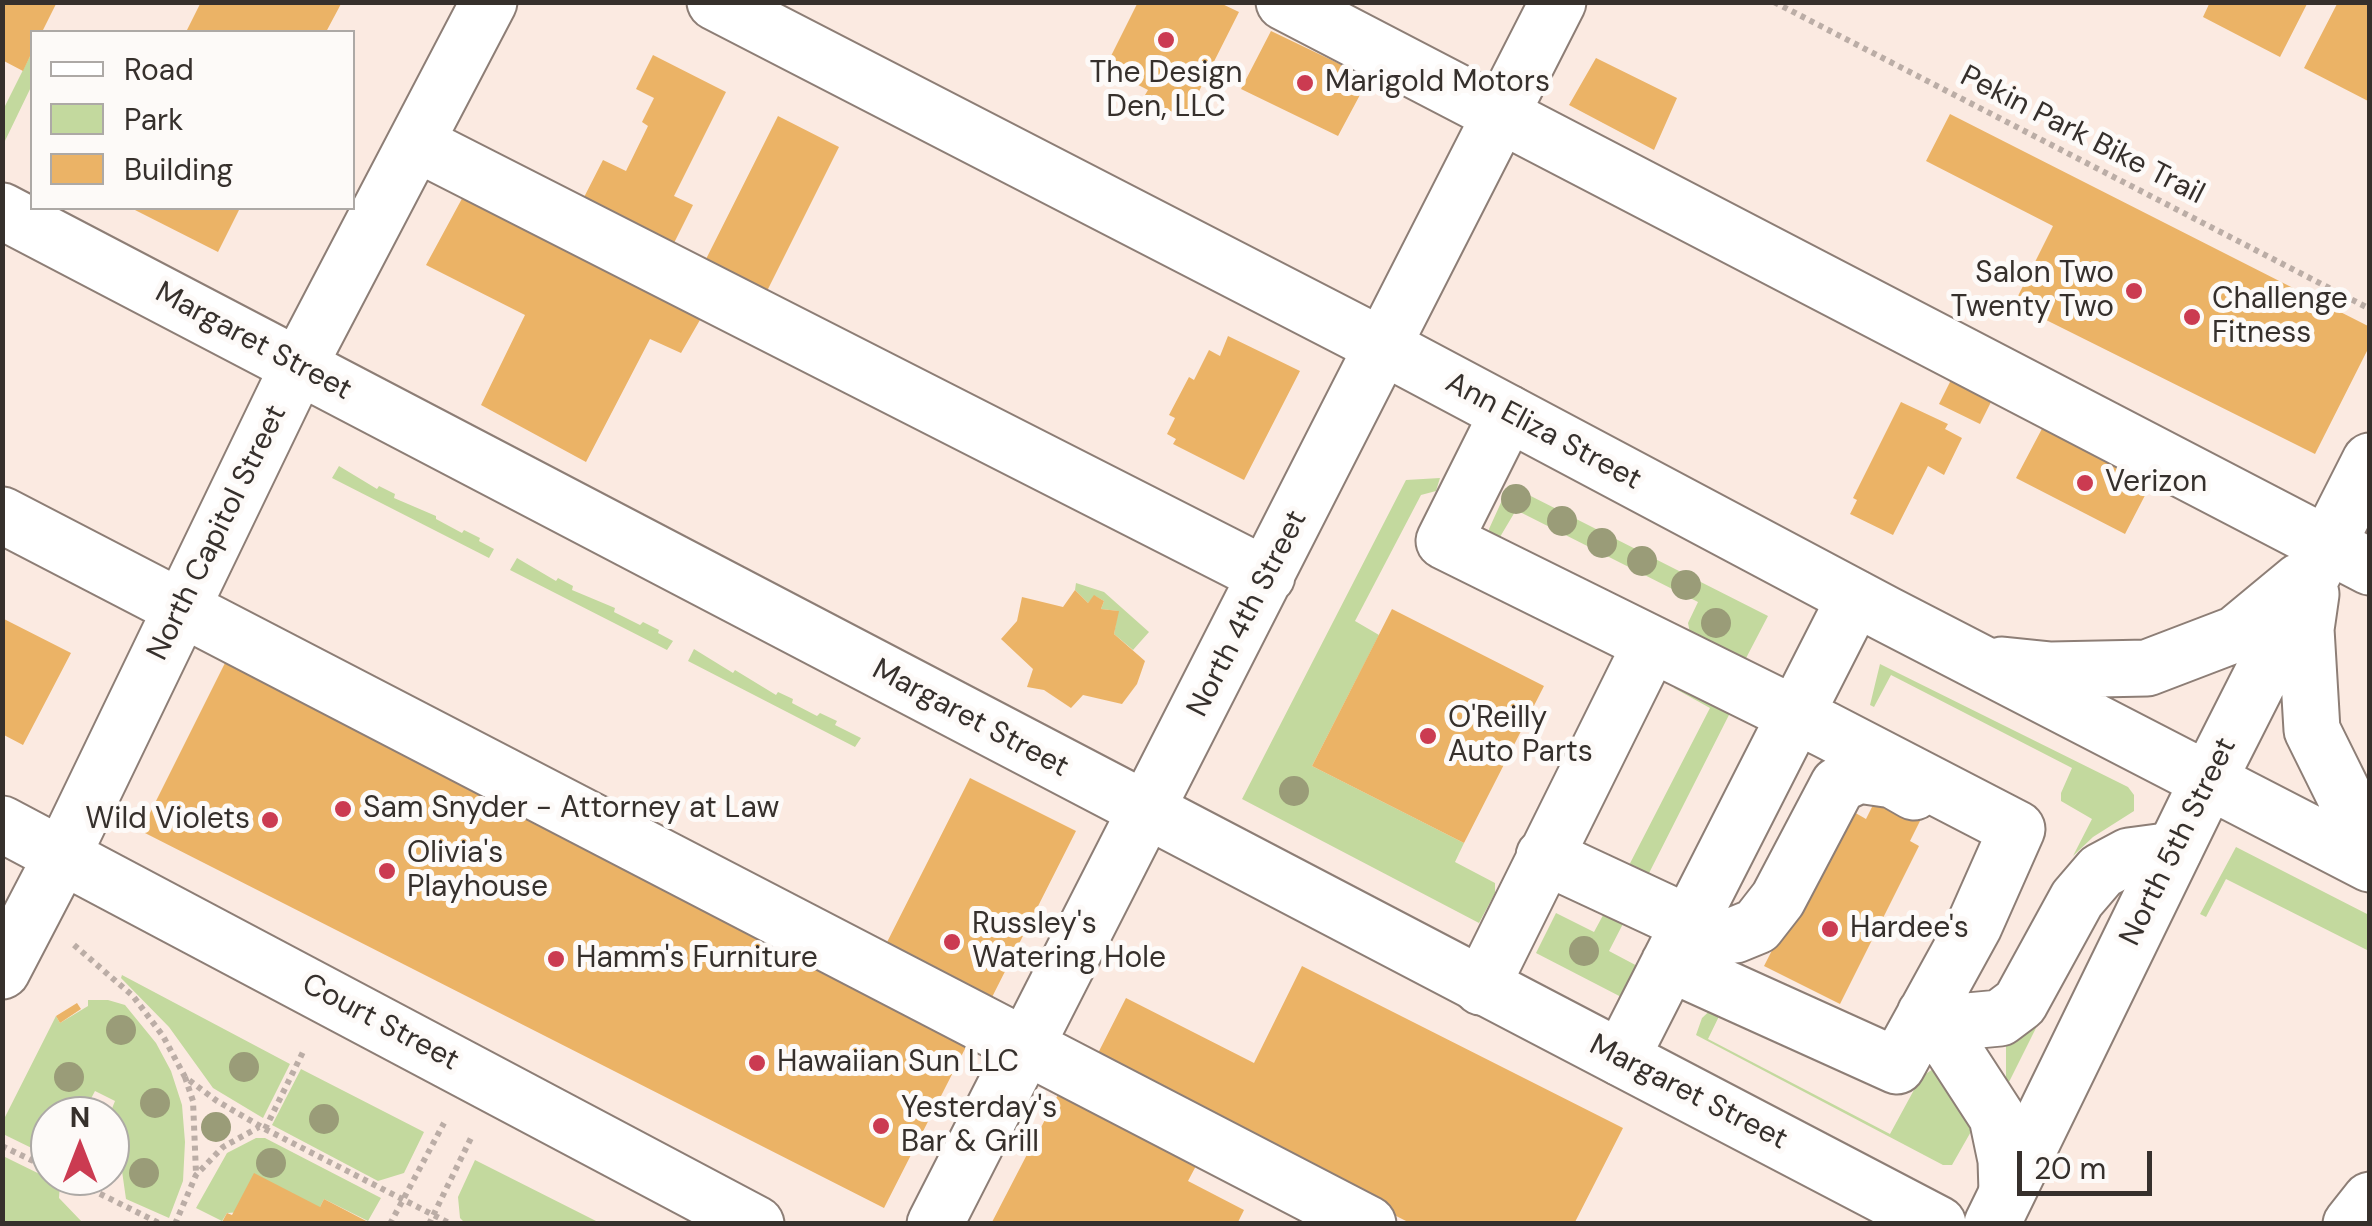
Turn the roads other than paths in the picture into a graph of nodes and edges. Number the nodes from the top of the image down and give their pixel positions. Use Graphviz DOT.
graph roads {
  1 [pos="489,2"];
  2 [pos="715,2"];
  3 [pos="1284,2"];
  4 [pos="1558,2"];
  5 [pos="1501,116"];
  6 [pos="416,143"];
  7 [pos="2,212"];
  8 [pos="1384,347"];
  9 [pos="300,366"];
  10 [pos="1508,413"];
  11 [pos="2370,461"];
  12 [pos="2,516"];
  13 [pos="2337,561"];
  14 [pos="1267,576"];
  15 [pos="1870,606"];
  16 [pos="182,608"];
  17 [pos="1651,644"];
  18 [pos="1982,662"];
  19 [pos="1810,722"];
  20 [pos="2208,781"];
  21 [pos="1147,812"];
  22 [pos="2,824"];
  23 [pos="2370,834"];
  24 [pos="2174,850"];
  25 [pos="62,854"];
  26 [pos="1544,856"];
  27 [pos="2370,864"];
  28 [pos="1974,926"];
  29 [pos="1694,951"];
  30 [pos="2,970"];
  31 [pos="1480,987"];
  32 [pos="1924,1014"];
  33 [pos="1027,1047"];
  34 [pos="1637,1066"];
  35 [pos="2370,1200"];
  36 [pos="2000,1208"];
  37 [pos="756,1224"];
  38 [pos="935,1224"];
  39 [pos="1368,1224"];
  40 [pos="1938,1224"];
  41 [pos="2351,1224"];
  1 -- 6 [label="main road, North Capitol Street"];
  2 -- 8 [label="main road, Ann Eliza Street"];
  3 -- 5 [label="main road"];
  4 -- 5 [label="main road, North 4th Street"];
  5 -- 8 [label="main road, North 4th Street"];
  5 -- 13 [label="main road"];
  6 -- 9 [label="main road, North Capitol Street"];
  6 -- 14 [label="main road"];
  7 -- 9 [label="main road, Margaret Street"];
  8 -- 10 [label="main road, Ann Eliza Street"];
  8 -- 14 [label="main road, North 4th Street"];
  9 -- 16 [label="main road, North Capitol Street"];
  9 -- 21 [label="main road, Margaret Street"];
  10 -- 15 [label="main road, Ann Eliza Street"];
  10 -- 17 [label="main road"];
  11 -- 13 [label="main road, North 5th Street"];
  12 -- 16 [label="main road"];
  13 -- 18 [label="main road"];
  13 -- 20 [label="main road, North 5th Street"];
  13 -- 23 [label="main road"];
  14 -- 21 [label="main road, North 4th Street"];
  15 -- 18 [label="main road, Ann Eliza Street"];
  15 -- 19 [label="main road"];
  16 -- 25 [label="main road, North Capitol Street"];
  16 -- 33 [label="main road"];
  17 -- 19 [label="main road"];
  17 -- 26 [label="main road"];
  18 -- 20 [label="main road, Ann Eliza Street"];
  19 -- 28 [label="main road"];
  19 -- 29 [label="main road"];
  20 -- 24 [label="main road, North 5th Street"];
  20 -- 27 [label="main road, Ann Eliza Street"];
  21 -- 31 [label="main road, Margaret Street"];
  21 -- 33 [label="main road, North 4th Street"];
  22 -- 25 [label="main road, Court Street"];
  24 -- 32 [label="main road"];
  24 -- 36 [label="main road, North 5th Street"];
  25 -- 30 [label="main road, North Capitol Street"];
  25 -- 37 [label="main road, Court Street"];
  26 -- 29 [label="main road"];
  26 -- 31 [label="main road"];
  28 -- 29 [label="main road"];
  28 -- 32 [label="main road"];
  29 -- 32 [label="main road"];
  29 -- 34 [label="main road"];
  31 -- 34 [label="main road, Margaret Street"];
  32 -- 36 [label="main road"];
  33 -- 38 [label="main road, North 4th Street"];
  33 -- 39 [label="main road"];
  34 -- 40 [label="main road, Margaret Street"];
  35 -- 41 [label="main road"];
}
